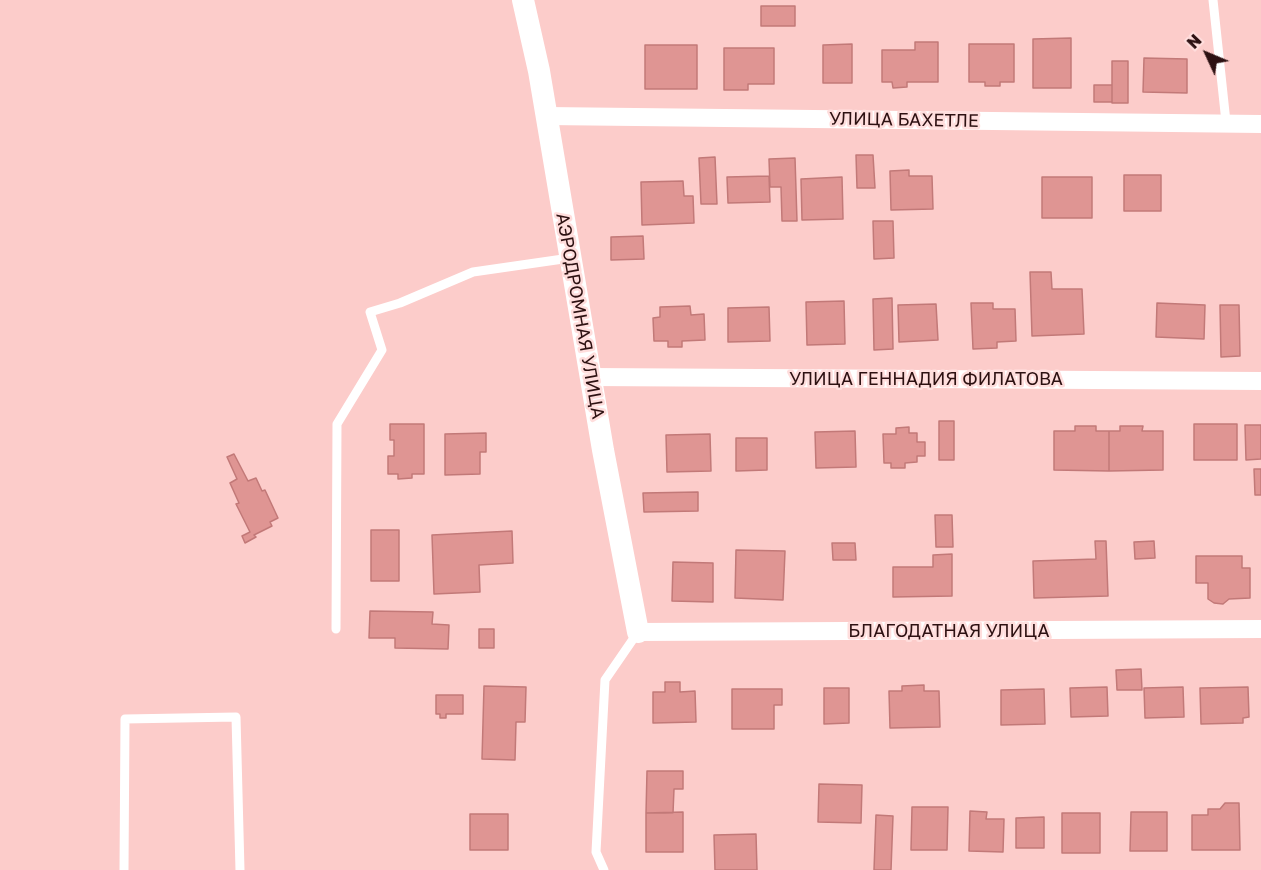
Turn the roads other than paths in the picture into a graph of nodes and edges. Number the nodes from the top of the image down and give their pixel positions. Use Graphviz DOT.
graph roads {
  1 [pos="523,0"];
  2 [pos="1213,0"];
  3 [pos="546,116"];
  4 [pos="1226,122"];
  5 [pos="1261,124"];
  6 [pos="570,258"];
  7 [pos="591,377"];
  8 [pos="1261,381"];
  9 [pos="336,629"];
  10 [pos="1261,629"];
  11 [pos="638,632"];
  12 [pos="124,870"];
  13 [pos="240,870"];
  14 [pos="604,870"];
  1 -- 3 [label="street, АЭРОДРОМНАЯ УЛИЦА"];
  2 -- 4 [label="lane"];
  3 -- 4 [label="street, УЛИЦА БАХЕТЛЕ"];
  3 -- 6 [label="street, АЭРОДРОМНАЯ УЛИЦА"];
  4 -- 5 [label="street, УЛИЦА БАХЕТЛЕ"];
  6 -- 7 [label="street, АЭРОДРОМНАЯ УЛИЦА"];
  6 -- 9 [label="lane"];
  7 -- 8 [label="street, УЛИЦА ГЕННАДИЯ ФИЛАТОВА"];
  7 -- 11 [label="street, АЭРОДРОМНАЯ УЛИЦА"];
  10 -- 11 [label="street, БЛАГОДАТНАЯ УЛИЦА"];
  11 -- 14 [label="lane"];
  12 -- 13 [label="lane"];
}
